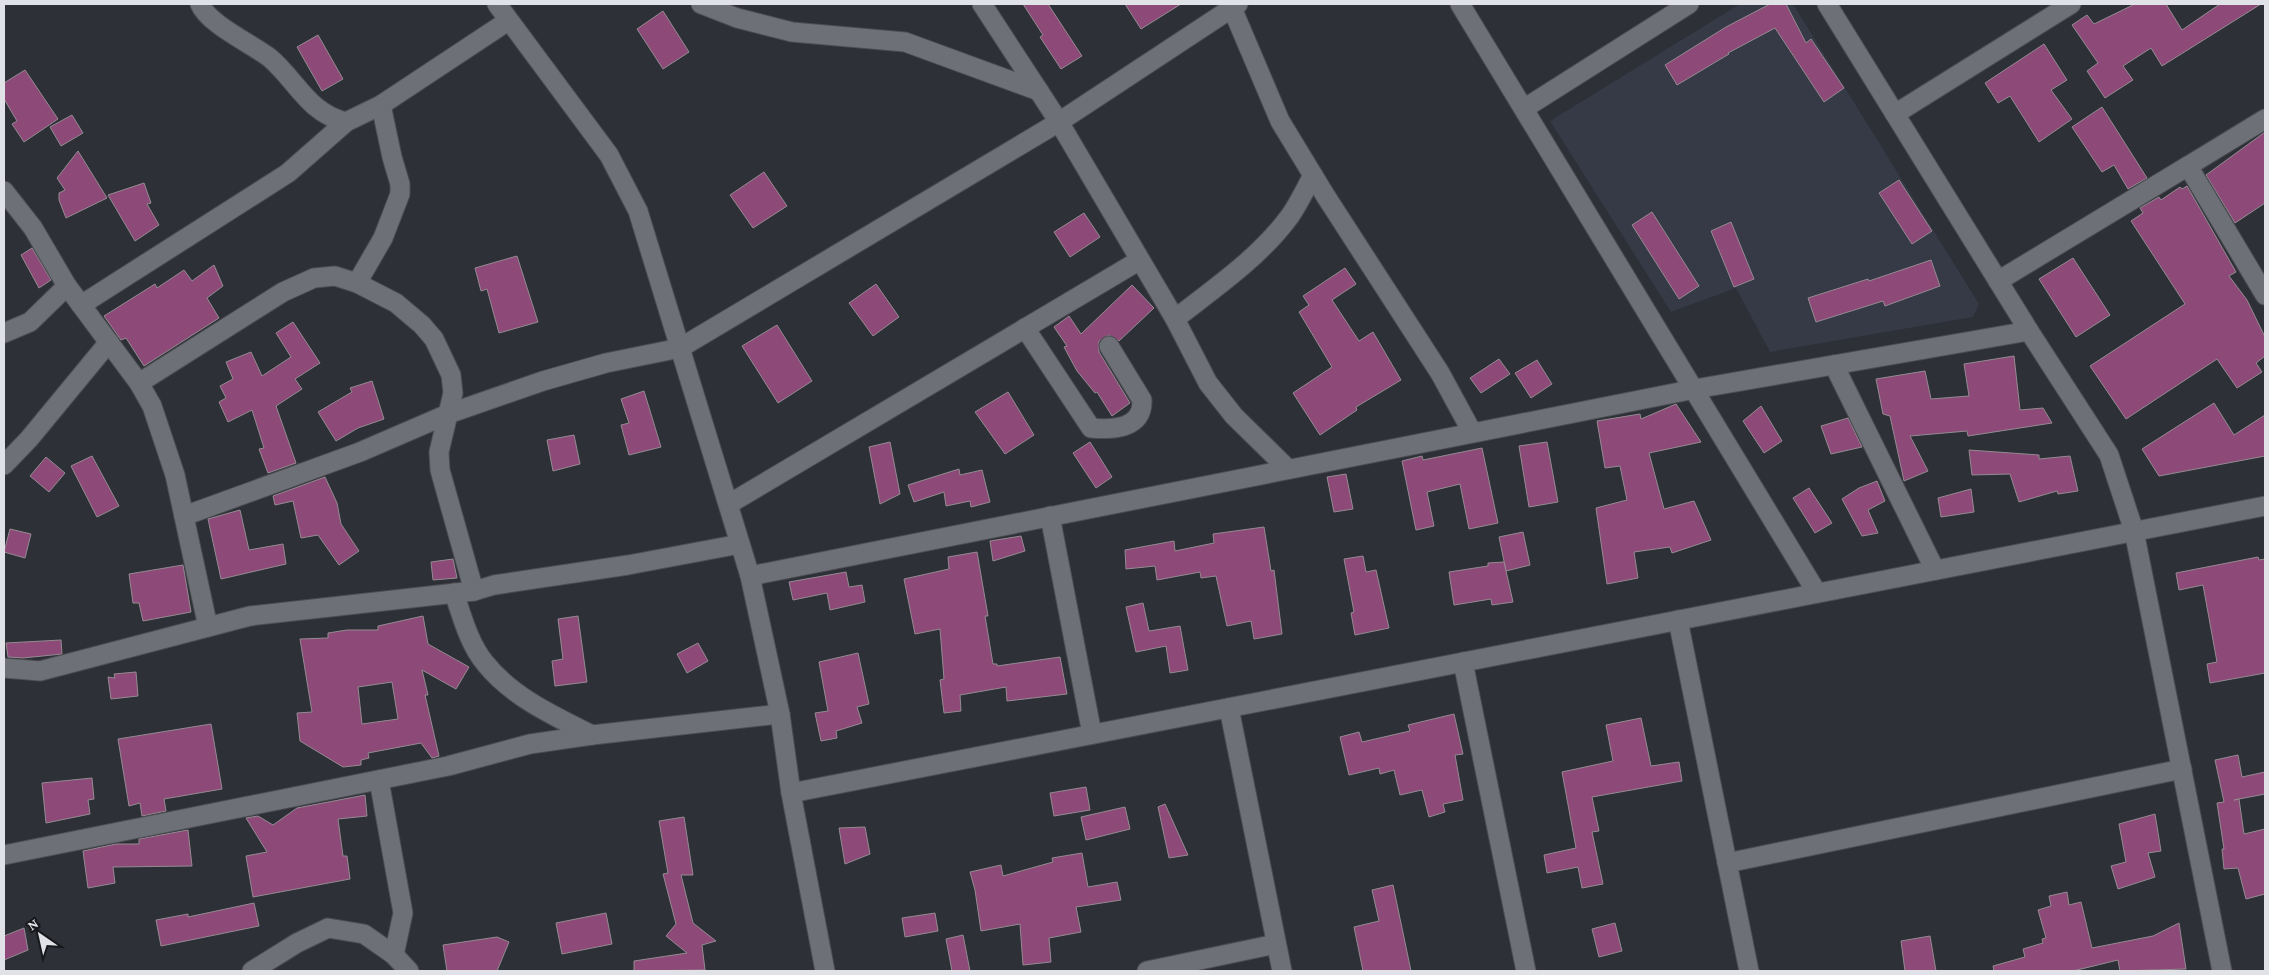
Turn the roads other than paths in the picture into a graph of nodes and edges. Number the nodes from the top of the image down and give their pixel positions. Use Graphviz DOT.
graph roads {
  1 [pos="200,4"];
  2 [pos="497,4"];
  3 [pos="701,4"];
  4 [pos="982,4"];
  5 [pos="1460,4"];
  6 [pos="1689,4"];
  7 [pos="1827,4"];
  8 [pos="2071,4"];
  9 [pos="1235,6"];
  10 [pos="508,20"];
  11 [pos="1039,91"];
  12 [pos="380,105"];
  13 [pos="1525,108"];
  14 [pos="1895,114"];
  15 [pos="2265,119"];
  16 [pos="346,122"];
  17 [pos="1059,122"];
  18 [pos="2188,166"];
  19 [pos="1313,175"];
  20 [pos="4,191"];
  21 [pos="1140,260"];
  22 [pos="1998,282"];
  23 [pos="357,283"];
  24 [pos="67,286"];
  25 [pos="2265,295"];
  26 [pos="81,305"];
  27 [pos="1174,319"];
  28 [pos="1025,328"];
  29 [pos="2029,331"];
  30 [pos="4,333"];
  31 [pos="109,342"];
  32 [pos="1109,346"];
  33 [pos="680,348"];
  34 [pos="1834,364"];
  35 [pos="139,383"];
  36 [pos="1695,389"];
  37 [pos="448,414"];
  38 [pos="1472,432"];
  39 [pos="4,465"];
  40 [pos="1288,469"];
  41 [pos="729,504"];
  42 [pos="2265,506"];
  43 [pos="184,516"];
  44 [pos="1050,516"];
  45 [pos="2134,532"];
  46 [pos="740,544"];
  47 [pos="1935,570"];
  48 [pos="750,576"];
  49 [pos="474,591"];
  50 [pos="454,593"];
  51 [pos="1817,593"];
  52 [pos="1678,620"];
  53 [pos="208,627"];
  54 [pos="1463,662"];
  55 [pos="4,668"];
  56 [pos="1229,708"];
  57 [pos="780,714"];
  58 [pos="1092,734"];
  59 [pos="592,735"];
  60 [pos="2182,769"];
  61 [pos="379,780"];
  62 [pos="791,793"];
  63 [pos="4,855"];
  64 [pos="1727,863"];
  65 [pos="1276,944"];
  66 [pos="394,955"];
  67 [pos="252,971"];
  68 [pos="409,971"];
  69 [pos="825,971"];
  70 [pos="1147,971"];
  71 [pos="1282,971"];
  72 [pos="1526,971"];
  73 [pos="1749,971"];
  74 [pos="2222,971"];
  1 -- 16 [label="street"];
  2 -- 10 [label="street"];
  3 -- 11 [label="street"];
  4 -- 11 [label="street"];
  5 -- 13 [label="street"];
  6 -- 13 [label="street"];
  7 -- 14 [label="street"];
  8 -- 14 [label="street"];
  9 -- 17 [label="street"];
  9 -- 19 [label="street"];
  10 -- 12 [label="street"];
  10 -- 33 [label="street"];
  11 -- 17 [label="street"];
  12 -- 16 [label="street"];
  12 -- 23 [label="street"];
  13 -- 36 [label="street"];
  14 -- 22 [label="street"];
  15 -- 18 [label="street"];
  16 -- 26 [label="street"];
  17 -- 21 [label="street"];
  17 -- 33 [label="street"];
  18 -- 22 [label="street"];
  18 -- 25 [label="street"];
  19 -- 27 [label="street"];
  19 -- 38 [label="street"];
  20 -- 24 [label="street"];
  21 -- 27 [label="street"];
  21 -- 28 [label="street"];
  22 -- 29 [label="street"];
  23 -- 35 [label="street"];
  23 -- 37 [label="street"];
  24 -- 26 [label="street"];
  24 -- 30 [label="street"];
  26 -- 31 [label="street"];
  27 -- 40 [label="street"];
  28 -- 32 [label="street"];
  28 -- 41 [label="street"];
  29 -- 34 [label="street"];
  29 -- 45 [label="street"];
  31 -- 35 [label="street"];
  31 -- 39 [label="street"];
  33 -- 37 [label="street"];
  33 -- 41 [label="street"];
  34 -- 36 [label="street"];
  34 -- 47 [label="street"];
  35 -- 43 [label="street"];
  36 -- 38 [label="street"];
  36 -- 51 [label="street"];
  37 -- 43 [label="street"];
  37 -- 49 [label="street"];
  38 -- 40 [label="street"];
  40 -- 44 [label="street"];
  41 -- 46 [label="street"];
  42 -- 45 [label="street"];
  43 -- 53 [label="street"];
  44 -- 48 [label="street"];
  44 -- 58 [label="street"];
  45 -- 47 [label="street"];
  45 -- 60 [label="street"];
  46 -- 48 [label="street"];
  46 -- 49 [label="street"];
  47 -- 51 [label="street"];
  48 -- 57 [label="street"];
  49 -- 50 [label="street"];
  50 -- 53 [label="street"];
  50 -- 59 [label="street"];
  51 -- 52 [label="street"];
  52 -- 54 [label="street"];
  52 -- 64 [label="street"];
  53 -- 55 [label="street"];
  54 -- 56 [label="street"];
  54 -- 72 [label="street"];
  56 -- 58 [label="street"];
  56 -- 65 [label="street"];
  57 -- 59 [label="street"];
  57 -- 62 [label="street"];
  58 -- 62 [label="street"];
  59 -- 61 [label="street"];
  60 -- 64 [label="street"];
  60 -- 74 [label="street"];
  61 -- 63 [label="street"];
  61 -- 66 [label="street"];
  62 -- 69 [label="street"];
  64 -- 73 [label="street"];
  65 -- 70 [label="street"];
  65 -- 71 [label="street"];
  66 -- 67 [label="street"];
  66 -- 68 [label="street"];
}
